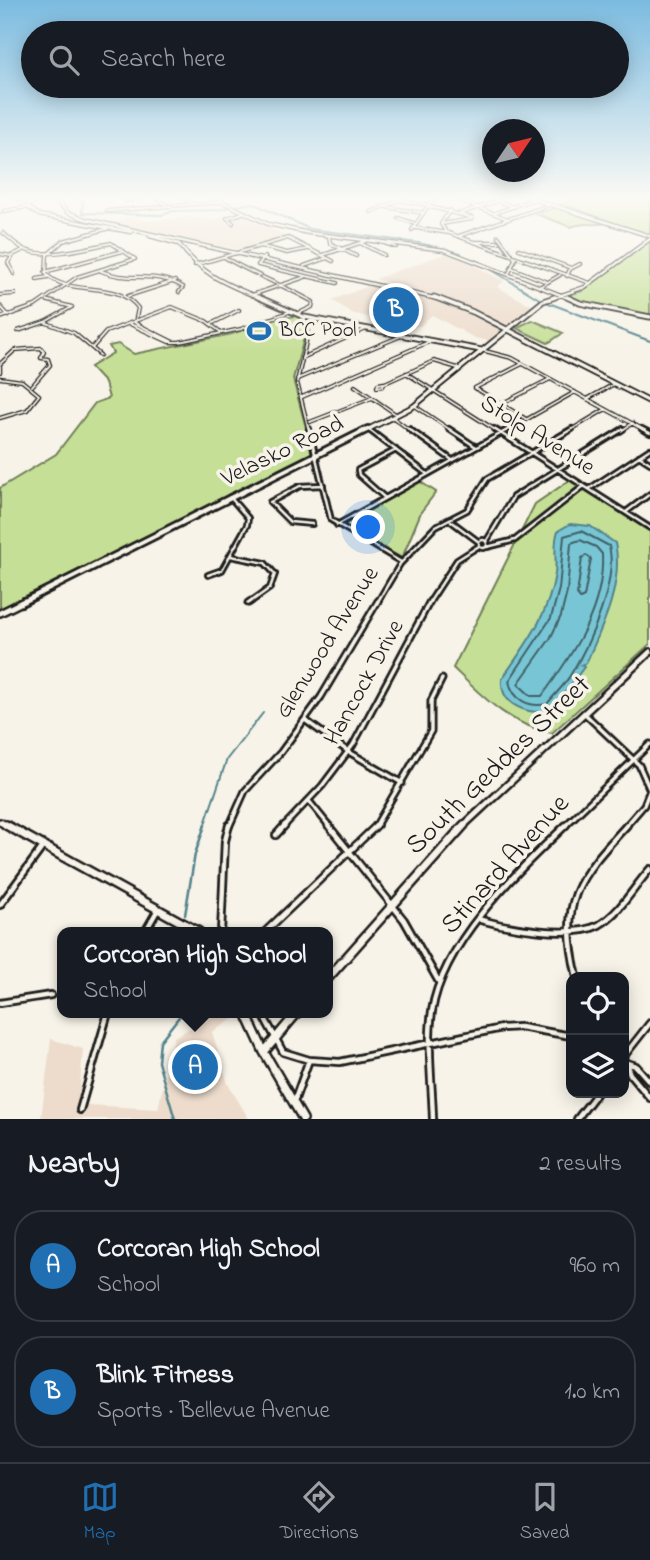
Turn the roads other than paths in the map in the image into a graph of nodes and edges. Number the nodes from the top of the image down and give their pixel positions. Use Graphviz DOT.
graph roads {
  1 [pos="53,249"];
  2 [pos="67,249"];
  3 [pos="183,249"];
  4 [pos="226,249"];
  5 [pos="249,249"];
  6 [pos="274,249"];
  7 [pos="305,249"];
  8 [pos="312,249"];
  9 [pos="342,249"];
  10 [pos="372,249"];
  11 [pos="434,249"];
  12 [pos="493,249"];
  13 [pos="509,249"];
  14 [pos="519,249"];
  15 [pos="521,249"];
  16 [pos="635,249"];
  17 [pos="25,250"];
  18 [pos="125,250"];
  19 [pos="49,252"];
  20 [pos="239,252"];
  21 [pos="512,252"];
  22 [pos="0,254"];
  23 [pos="323,255"];
  24 [pos="384,255"];
  25 [pos="12,256"];
  26 [pos="356,256"];
  27 [pos="223,257"];
  28 [pos="265,257"];
  29 [pos="328,258"];
  30 [pos="514,258"];
  31 [pos="333,261"];
  32 [pos="580,264"];
  33 [pos="195,265"];
  34 [pos="304,266"];
  35 [pos="512,268"];
  36 [pos="571,268"];
  37 [pos="99,270"];
  38 [pos="45,272"];
  39 [pos="509,273"];
  40 [pos="14,274"];
  41 [pos="560,275"];
  42 [pos="567,276"];
  43 [pos="48,277"];
  44 [pos="307,278"];
  45 [pos="37,279"];
  46 [pos="175,281"];
  47 [pos="547,282"];
  48 [pos="337,283"];
  49 [pos="590,283"];
  50 [pos="65,284"];
  51 [pos="281,285"];
  52 [pos="541,286"];
  53 [pos="179,292"];
  54 [pos="15,294"];
  55 [pos="0,295"];
  56 [pos="251,295"];
  57 [pos="562,295"];
  58 [pos="127,296"];
  59 [pos="45,300"];
  60 [pos="0,306"];
  61 [pos="239,310"];
  62 [pos="292,311"];
  63 [pos="297,314"];
  64 [pos="9,316"];
  65 [pos="304,317"];
  66 [pos="650,317"];
  67 [pos="0,318"];
  68 [pos="134,322"];
  69 [pos="44,323"];
  70 [pos="130,324"];
  71 [pos="211,324"];
  72 [pos="366,329"];
  73 [pos="507,329"];
  74 [pos="18,331"];
  75 [pos="222,333"];
  76 [pos="401,336"];
  77 [pos="431,341"];
  78 [pos="95,342"];
  79 [pos="173,342"];
  80 [pos="87,344"];
  81 [pos="92,348"];
  82 [pos="481,350"];
  83 [pos="100,355"];
  84 [pos="301,359"];
  85 [pos="523,364"];
  86 [pos="0,365"];
  87 [pos="461,369"];
  88 [pos="0,372"];
  89 [pos="406,373"];
  90 [pos="0,378"];
  91 [pos="297,379"];
  92 [pos="550,379"];
  93 [pos="385,383"];
  94 [pos="614,384"];
  95 [pos="32,386"];
  96 [pos="355,386"];
  97 [pos="435,391"];
  98 [pos="575,392"];
  99 [pos="302,397"];
  100 [pos="372,398"];
  101 [pos="588,399"];
  102 [pos="650,402"];
  103 [pos="501,404"];
  104 [pos="414,406"];
  105 [pos="606,409"];
  106 [pos="397,415"];
  107 [pos="0,418"];
  108 [pos="392,418"];
  109 [pos="526,419"];
  110 [pos="309,422"];
  111 [pos="633,423"];
  112 [pos="368,429"];
  113 [pos="501,433"];
  114 [pos="650,433"];
  115 [pos="477,447"];
  116 [pos="650,449"];
  117 [pos="396,450"];
  118 [pos="531,453"];
  119 [pos="317,454"];
  120 [pos="639,456"];
  121 [pos="452,460"];
  122 [pos="650,463"];
  123 [pos="558,470"];
  124 [pos="427,474"];
  125 [pos="323,485"];
  126 [pos="584,486"];
  127 [pos="589,489"];
  128 [pos="650,494"];
  129 [pos="230,498"];
  130 [pos="385,498"];
  131 [pos="626,512"];
  132 [pos="450,520"];
  133 [pos="312,524"];
  134 [pos="337,526"];
  135 [pos="650,528"];
  136 [pos="486,542"];
  137 [pos="479,544"];
  138 [pos="487,547"];
  139 [pos="231,556"];
  140 [pos="401,562"];
  141 [pos="208,575"];
  142 [pos="248,603"];
  143 [pos="0,613"];
  144 [pos="650,652"];
  145 [pos="442,680"];
  146 [pos="584,713"];
  147 [pos="305,720"];
  148 [pos="650,744"];
  149 [pos="349,752"];
  150 [pos="634,760"];
  151 [pos="402,783"];
  152 [pos="649,783"];
  153 [pos="309,800"];
  154 [pos="0,822"];
  155 [pos="276,835"];
  156 [pos="43,846"];
  157 [pos="349,852"];
  158 [pos="650,869"];
  159 [pos="0,905"];
  160 [pos="392,906"];
  161 [pos="158,909"];
  162 [pos="480,920"];
  163 [pos="148,927"];
  164 [pos="190,927"];
  165 [pos="221,927"];
  166 [pos="270,927"];
  167 [pos="569,929"];
  168 [pos="333,972"];
  169 [pos="576,972"];
  170 [pos="439,982"];
  171 [pos="51,995"];
  172 [pos="0,1003"];
  173 [pos="107,1018"];
  174 [pos="248,1018"];
  175 [pos="264,1018"];
  176 [pos="293,1018"];
  177 [pos="650,1023"];
  178 [pos="566,1035"];
  179 [pos="274,1040"];
  180 [pos="432,1042"];
  181 [pos="264,1052"];
  182 [pos="629,1053"];
  183 [pos="309,1060"];
  184 [pos="629,1062"];
  185 [pos="629,1071"];
  186 [pos="650,1082"];
  187 [pos="593,1098"];
  188 [pos="650,1098"];
  189 [pos="294,1104"];
  190 [pos="80,1110"];
  191 [pos="303,1119"];
  192 [pos="433,1119"];
  193 [pos="577,1119"];
  1 -- 19 [label="street"];
  2 -- 19 [label="street"];
  3 -- 33 [label="street"];
  4 -- 20 [label="street"];
  5 -- 20 [label="street"];
  6 -- 7 [label="street"];
  8 -- 23 [label="street"];
  9 -- 23 [label="street"];
  9 -- 26 [label="street"];
  10 -- 24 [label="street"];
  11 -- 39 [label="street"];
  12 -- 30 [label="street"];
  13 -- 21 [label="street"];
  14 -- 21 [label="street"];
  15 -- 36 [label="street"];
  16 -- 49 [label="street, Velasko Road"];
  17 -- 19 [label="street"];
  17 -- 25 [label="street"];
  18 -- 37 [label="street"];
  18 -- 38 [label="street"];
  19 -- 38 [label="street"];
  20 -- 27 [label="street"];
  20 -- 28 [label="street"];
  21 -- 30 [label="street"];
  22 -- 25 [label="street"];
  23 -- 29 [label="street"];
  25 -- 40 [label="street"];
  27 -- 33 [label="street"];
  27 -- 51 [label="street"];
  28 -- 34 [label="street"];
  28 -- 44 [label="street"];
  29 -- 31 [label="street"];
  29 -- 34 [label="street"];
  30 -- 35 [label="street"];
  30 -- 41 [label="street"];
  32 -- 36 [label="street"];
  33 -- 56 [label="street"];
  34 -- 73 [label="street"];
  35 -- 39 [label="street"];
  35 -- 47 [label="street"];
  36 -- 42 [label="street"];
  37 -- 46 [label="street"];
  37 -- 50 [label="street"];
  38 -- 43 [label="street"];
  39 -- 52 [label="street"];
  41 -- 42 [label="street"];
  41 -- 47 [label="street"];
  42 -- 49 [label="street"];
  43 -- 45 [label="street"];
  43 -- 50 [label="street"];
  44 -- 48 [label="street"];
  44 -- 51 [label="street"];
  46 -- 53 [label="street"];
  46 -- 58 [label="street"];
  47 -- 52 [label="street"];
  49 -- 57 [label="street, Velasko Road"];
  50 -- 58 [label="street"];
  50 -- 59 [label="street"];
  51 -- 56 [label="street"];
  51 -- 63 [label="street"];
  52 -- 57 [label="street"];
  54 -- 55 [label="street"];
  56 -- 62 [label="street"];
  57 -- 66 [label="street"];
  57 -- 73 [label="street, Velasko Road"];
  58 -- 68 [label="street"];
  59 -- 64 [label="street"];
  59 -- 69 [label="street"];
  60 -- 64 [label="street"];
  61 -- 71 [label="street"];
  62 -- 63 [label="street"];
  62 -- 75 [label="street"];
  63 -- 65 [label="street"];
  64 -- 67 [label="street"];
  65 -- 72 [label="street"];
  65 -- 84 [label="street"];
  68 -- 70 [label="street"];
  68 -- 71 [label="street"];
  68 -- 79 [label="street"];
  69 -- 74 [label="street"];
  69 -- 80 [label="street"];
  70 -- 78 [label="street"];
  70 -- 79 [label="street"];
  71 -- 75 [label="street"];
  72 -- 76 [label="street"];
  72 -- 84 [label="street"];
  73 -- 82 [label="street, Velasko Road"];
  73 -- 94 [label="street"];
  75 -- 79 [label="street"];
  76 -- 77 [label="street"];
  76 -- 91 [label="street"];
  77 -- 82 [label="street"];
  77 -- 99 [label="street"];
  78 -- 80 [label="street"];
  78 -- 81 [label="street"];
  80 -- 81 [label="street"];
  81 -- 83 [label="street"];
  82 -- 85 [label="street"];
  82 -- 87 [label="street, Velasko Road"];
  84 -- 91 [label="street"];
  85 -- 92 [label="street"];
  85 -- 103 [label="street"];
  86 -- 88 [label="street"];
  86 -- 95 [label="street"];
  87 -- 89 [label="street"];
  87 -- 97 [label="street, Velasko Road"];
  89 -- 93 [label="street"];
  89 -- 97 [label="street, Stolp Avenue"];
  90 -- 95 [label="street"];
  91 -- 99 [label="street"];
  92 -- 98 [label="street"];
  92 -- 103 [label="street"];
  94 -- 101 [label="street"];
  94 -- 102 [label="street"];
  95 -- 107 [label="street"];
  96 -- 100 [label="street"];
  97 -- 104 [label="street, Velasko Road"];
  97 -- 113 [label="street, Stolp Avenue"];
  98 -- 101 [label="street"];
  98 -- 109 [label="street"];
  99 -- 110 [label="street"];
  100 -- 106 [label="street"];
  100 -- 110 [label="street"];
  101 -- 105 [label="street"];
  103 -- 109 [label="street"];
  104 -- 106 [label="street, Velasko Road"];
  104 -- 115 [label="street"];
  105 -- 111 [label="street"];
  105 -- 118 [label="street"];
  106 -- 108 [label="street, Velasko Road"];
  108 -- 112 [label="street, Velasko Road"];
  108 -- 121 [label="street"];
  109 -- 113 [label="street"];
  110 -- 119 [label="street"];
  111 -- 114 [label="street"];
  111 -- 123 [label="street"];
  112 -- 117 [label="street"];
  112 -- 119 [label="street, Velasko Road"];
  113 -- 115 [label="street"];
  113 -- 118 [label="street, Stolp Avenue"];
  115 -- 121 [label="street"];
  116 -- 120 [label="street"];
  117 -- 124 [label="street"];
  117 -- 130 [label="street"];
  118 -- 123 [label="street, Stolp Avenue"];
  118 -- 132 [label="street"];
  119 -- 125 [label="street"];
  119 -- 129 [label="street, Velasko Road"];
  120 -- 122 [label="street"];
  120 -- 127 [label="street"];
  121 -- 124 [label="street"];
  123 -- 126 [label="street, Stolp Avenue"];
  123 -- 136 [label="street"];
  124 -- 130 [label="street"];
  125 -- 133 [label="street"];
  125 -- 134 [label="street"];
  126 -- 127 [label="street, Stolp Avenue"];
  126 -- 138 [label="street"];
  127 -- 131 [label="street, Stolp Avenue"];
  128 -- 131 [label="street"];
  129 -- 139 [label="street"];
  129 -- 143 [label="street, Velasko Road"];
  130 -- 134 [label="street"];
  131 -- 135 [label="street, Stolp Avenue"];
  132 -- 137 [label="street"];
  132 -- 140 [label="street"];
  134 -- 140 [label="street, Glenwood Avenue"];
  136 -- 137 [label="street"];
  136 -- 138 [label="street"];
  137 -- 138 [label="street"];
  137 -- 149 [label="street, Hancock Drive"];
  139 -- 141 [label="street"];
  139 -- 142 [label="street"];
  140 -- 147 [label="street, Glenwood Avenue"];
  144 -- 146 [label="street, South Geddes Street"];
  145 -- 151 [label="street"];
  146 -- 150 [label="street"];
  146 -- 160 [label="street, South Geddes Street"];
  147 -- 149 [label="street"];
  147 -- 165 [label="street, Glenwood Avenue"];
  148 -- 150 [label="street, Stinard Avenue"];
  149 -- 151 [label="street"];
  149 -- 153 [label="street, Hancock Drive"];
  150 -- 152 [label="street"];
  150 -- 162 [label="street, Stinard Avenue"];
  151 -- 157 [label="street"];
  152 -- 167 [label="street"];
  153 -- 155 [label="street, Hancock Drive"];
  153 -- 157 [label="street"];
  154 -- 156 [label="street"];
  156 -- 159 [label="street"];
  156 -- 161 [label="street"];
  157 -- 160 [label="street"];
  157 -- 166 [label="street"];
  158 -- 167 [label="street"];
  160 -- 168 [label="street, South Geddes Street"];
  160 -- 170 [label="street"];
  161 -- 163 [label="street"];
  161 -- 164 [label="street"];
  162 -- 167 [label="street"];
  162 -- 170 [label="street, Stinard Avenue"];
  167 -- 169 [label="street"];
  170 -- 180 [label="street, Stinard Avenue"];
  171 -- 172 [label="street"];
  173 -- 190 [label="street"];
  174 -- 181 [label="street"];
  175 -- 179 [label="street"];
  176 -- 179 [label="street"];
  177 -- 182 [label="street"];
  178 -- 180 [label="street"];
  179 -- 181 [label="street"];
  179 -- 183 [label="street"];
  180 -- 183 [label="street"];
  180 -- 192 [label="street, Stinard Avenue"];
  181 -- 189 [label="street"];
  183 -- 189 [label="street"];
  184 -- 186 [label="street"];
  185 -- 188 [label="street"];
  187 -- 193 [label="street"];
  189 -- 191 [label="street"];
}
